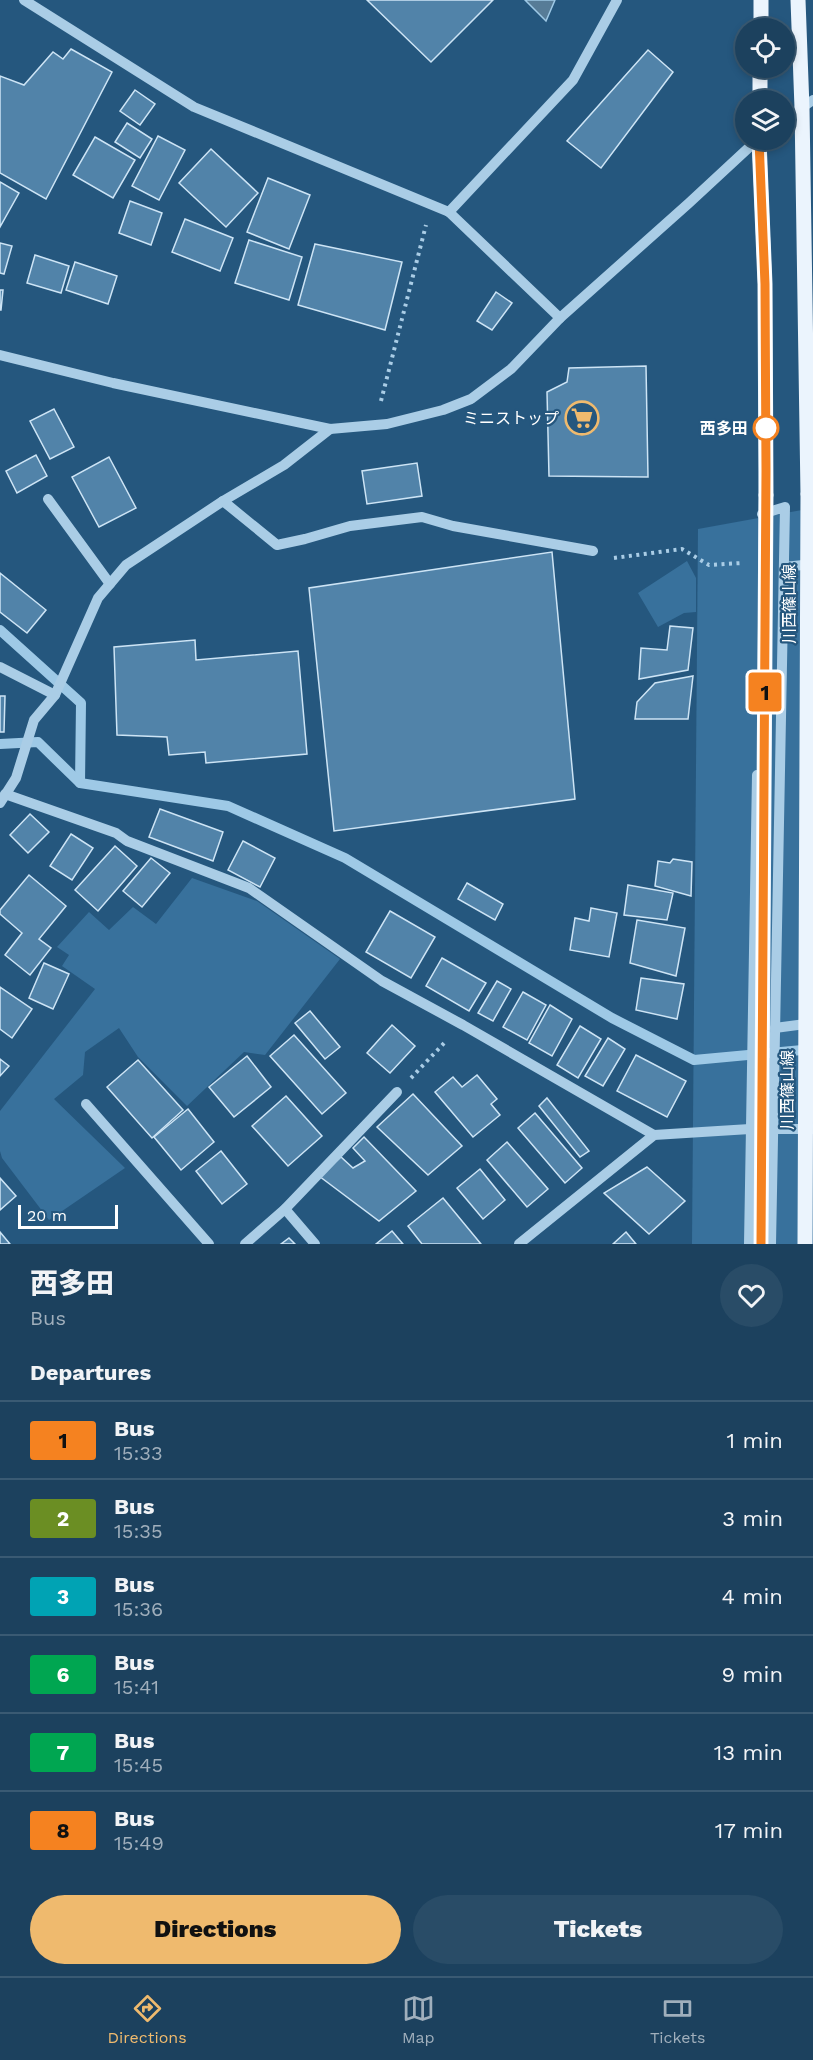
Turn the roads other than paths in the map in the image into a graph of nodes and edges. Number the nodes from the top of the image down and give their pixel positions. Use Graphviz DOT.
graph roads {
  1 [pos="24,0"];
  2 [pos="617,0"];
  3 [pos="761,0"];
  4 [pos="798,0"];
  5 [pos="761,18"];
  6 [pos="807,104"];
  7 [pos="747,150"];
  8 [pos="758,150"];
  9 [pos="449,212"];
  10 [pos="560,318"];
  11 [pos="0,355"];
  12 [pos="330,429"];
  13 [pos="48,499"];
  14 [pos="223,501"];
  15 [pos="593,551"];
  16 [pos="813,564"];
  17 [pos="784,567"];
  18 [pos="110,584"];
  19 [pos="0,668"];
  20 [pos="55,694"];
  21 [pos="2,799"];
  22 [pos="813,1023"];
  23 [pos="775,1028"];
  24 [pos="396,1092"];
  25 [pos="86,1104"];
  26 [pos="772,1129"];
  27 [pos="813,1129"];
  28 [pos="750,1130"];
  29 [pos="654,1135"];
  30 [pos="285,1209"];
  31 [pos="209,1244"];
  32 [pos="245,1244"];
  33 [pos="315,1244"];
  34 [pos="519,1244"];
  35 [pos="749,1244"];
  36 [pos="761,1244"];
  37 [pos="771,1244"];
  38 [pos="805,1244"];
  1 -- 9 [label="street"];
  2 -- 9 [label="street"];
  3 -- 5 [label="main road"];
  4 -- 6 [label="main road, 川西篠山線"];
  6 -- 38 [label="main road, 川西篠山線, bridge"];
  7 -- 10 [label="street"];
  8 -- 36 [label="main road, 川西篠山線, bridge"];
  9 -- 10 [label="street"];
  10 -- 12 [label="street"];
  11 -- 12 [label="street"];
  12 -- 14 [label="street"];
  13 -- 18 [label="street"];
  14 -- 15 [label="street"];
  14 -- 18 [label="street"];
  16 -- 17 [label="street"];
  17 -- 23 [label="street"];
  17 -- 28 [label="street"];
  18 -- 20 [label="street"];
  19 -- 20 [label="street"];
  20 -- 21 [label="street"];
  21 -- 29 [label="street"];
  22 -- 23 [label="street"];
  23 -- 26 [label="street"];
  24 -- 30 [label="street"];
  25 -- 31 [label="street"];
  26 -- 27 [label="street"];
  26 -- 37 [label="street"];
  28 -- 29 [label="street"];
  28 -- 35 [label="street"];
  29 -- 34 [label="street"];
  30 -- 32 [label="street"];
  30 -- 33 [label="street"];
}
